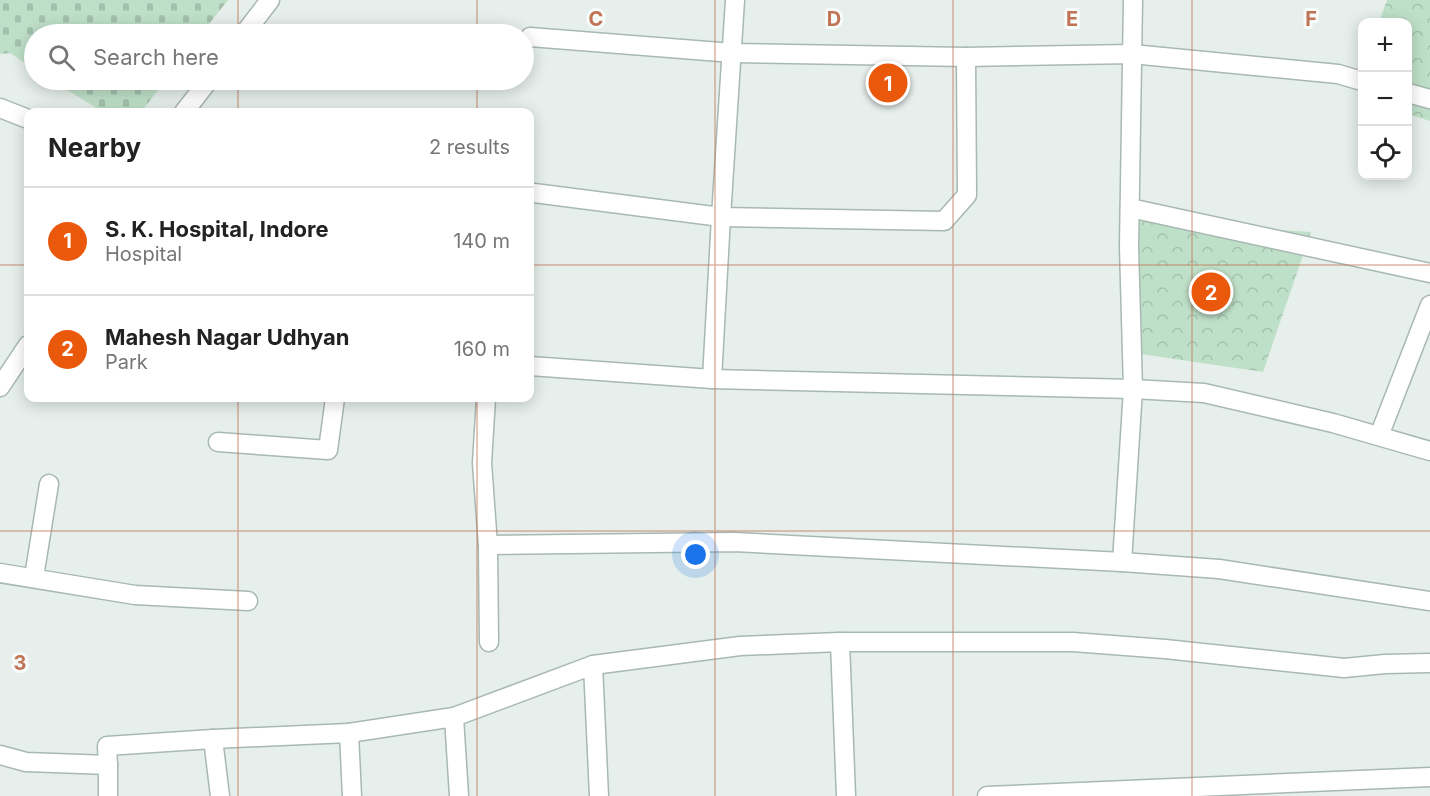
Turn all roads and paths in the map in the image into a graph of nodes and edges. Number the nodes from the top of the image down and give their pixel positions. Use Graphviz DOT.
graph roads {
  1 [pos="270,0"];
  2 [pos="735,0"];
  3 [pos="1133,0"];
  4 [pos="252,24"];
  5 [pos="534,37"];
  6 [pos="732,53"];
  7 [pos="1132,54"];
  8 [pos="966,57"];
  9 [pos="1358,80"];
  10 [pos="201,90"];
  11 [pos="1412,94"];
  12 [pos="1430,99"];
  13 [pos="0,108"];
  14 [pos="187,108"];
  15 [pos="24,117"];
  16 [pos="534,193"];
  17 [pos="1130,208"];
  18 [pos="721,218"];
  19 [pos="1430,273"];
  20 [pos="1430,305"];
  21 [pos="24,351"];
  22 [pos="534,366"];
  23 [pos="712,379"];
  24 [pos="0,387"];
  25 [pos="1133,389"];
  26 [pos="334,402"];
  27 [pos="486,402"];
  28 [pos="1379,436"];
  29 [pos="218,442"];
  30 [pos="1430,451"];
  31 [pos="49,484"];
  32 [pos="488,545"];
  33 [pos="1122,562"];
  34 [pos="0,573"];
  35 [pos="34,577"];
  36 [pos="248,601"];
  37 [pos="1430,602"];
  38 [pos="489,642"];
  39 [pos="840,642"];
  40 [pos="1430,663"];
  41 [pos="593,665"];
  42 [pos="454,717"];
  43 [pos="349,733"];
  44 [pos="213,739"];
  45 [pos="0,755"];
  46 [pos="108,765"];
  47 [pos="1430,777"];
  48 [pos="108,796"];
  49 [pos="220,796"];
  50 [pos="352,796"];
  51 [pos="459,796"];
  52 [pos="599,796"];
  53 [pos="846,796"];
  54 [pos="987,796"];
  1 -- 4 [label="street"];
  2 -- 6 [label="street"];
  3 -- 7 [label="street"];
  5 -- 6 [label="street"];
  6 -- 8 [label="street"];
  6 -- 18 [label="street"];
  7 -- 8 [label="street"];
  7 -- 9 [label="street"];
  7 -- 17 [label="street"];
  8 -- 18 [label="street"];
  10 -- 14 [label="street"];
  11 -- 12 [label="street"];
  13 -- 15 [label="street"];
  16 -- 18 [label="street"];
  17 -- 19 [label="street"];
  17 -- 25 [label="street"];
  18 -- 23 [label="street"];
  20 -- 28 [label="street"];
  21 -- 24 [label="street"];
  22 -- 23 [label="street"];
  23 -- 25 [label="street"];
  25 -- 28 [label="street"];
  25 -- 33 [label="street"];
  26 -- 29 [label="street"];
  27 -- 32 [label="street"];
  28 -- 30 [label="street"];
  31 -- 35 [label="street"];
  32 -- 33 [label="street"];
  32 -- 38 [label="street"];
  33 -- 37 [label="street"];
  34 -- 35 [label="street"];
  35 -- 36 [label="street"];
  39 -- 40 [label="street"];
  39 -- 41 [label="street"];
  39 -- 53 [label="street"];
  41 -- 42 [label="street"];
  41 -- 52 [label="street"];
  42 -- 43 [label="street"];
  42 -- 51 [label="street"];
  43 -- 44 [label="street"];
  43 -- 50 [label="street"];
  44 -- 46 [label="street"];
  44 -- 49 [label="street"];
  45 -- 46 [label="street"];
  46 -- 48 [label="street"];
  47 -- 54 [label="street"];
}
